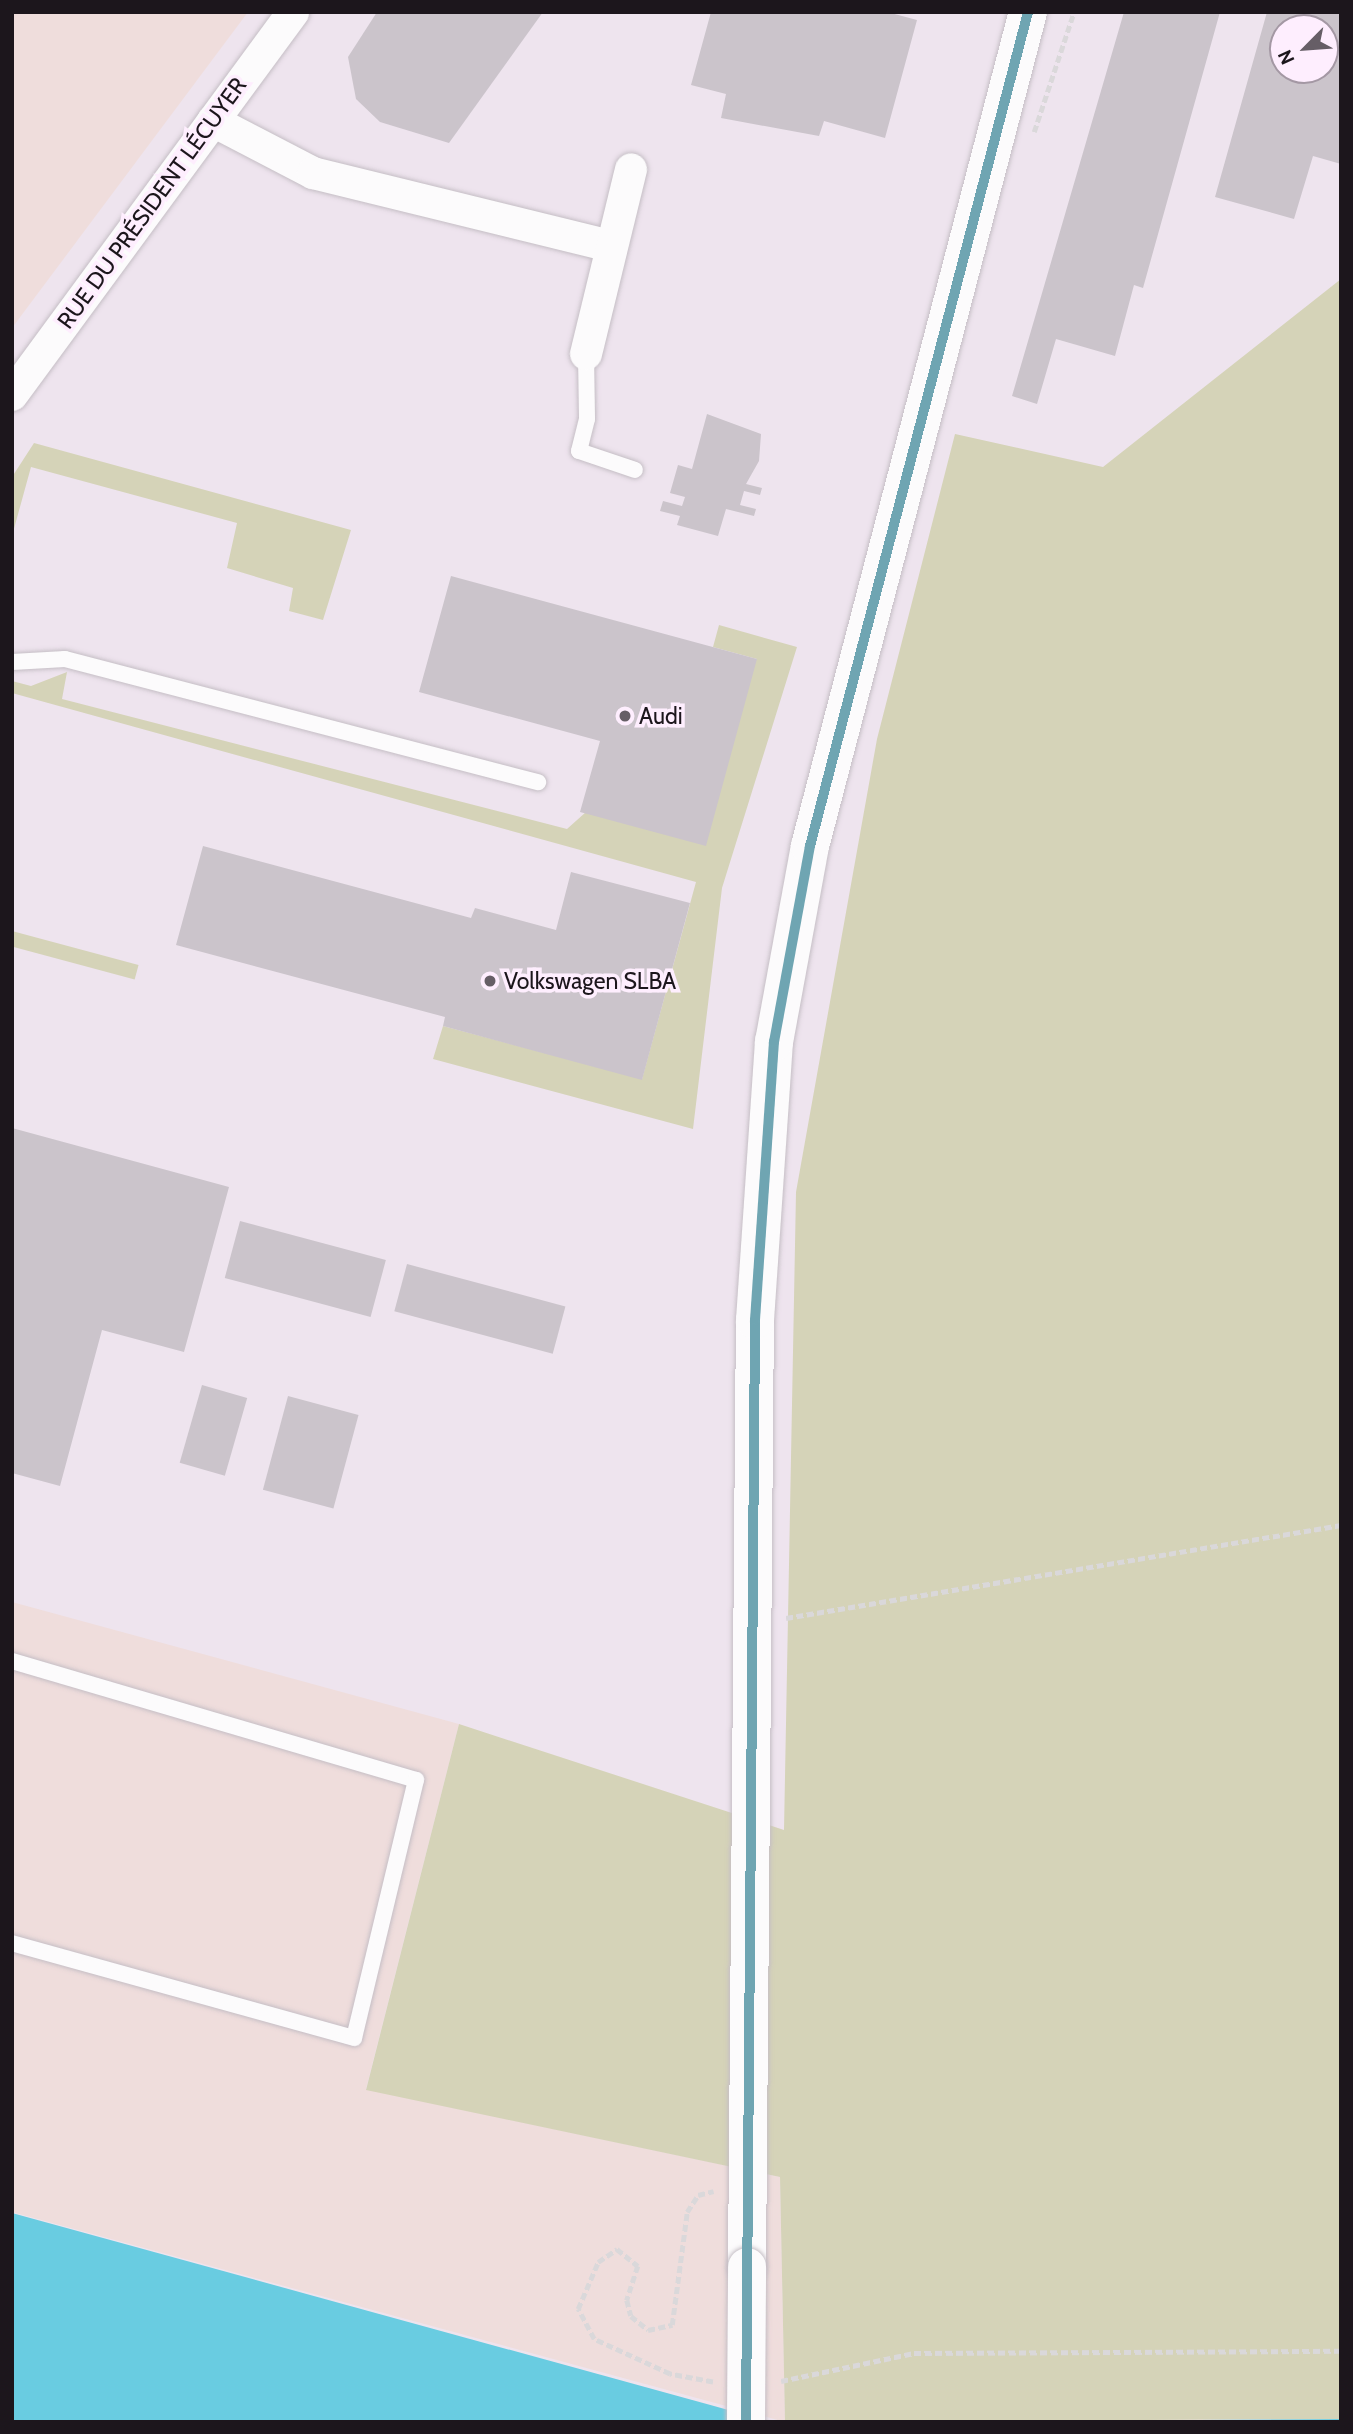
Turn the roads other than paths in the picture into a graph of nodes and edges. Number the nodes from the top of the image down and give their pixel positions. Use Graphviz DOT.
graph roads {
  1 [pos="293,12"];
  2 [pos="1028,12"];
  3 [pos="213,121"];
  4 [pos="631,169"];
  5 [pos="611,246"];
  6 [pos="586,354"];
  7 [pos="12,395"];
  8 [pos="635,470"];
  9 [pos="12,662"];
  10 [pos="538,782"];
  11 [pos="12,1661"];
  12 [pos="12,1943"];
  13 [pos="746,2422"];
  1 -- 3 [label="street, RUE DU PRÉSIDENT LÉCUYER"];
  2 -- 13 [label="street, bridge"];
  3 -- 5 [label="street"];
  3 -- 7 [label="street, RUE DU PRÉSIDENT LÉCUYER"];
  4 -- 5 [label="street"];
  5 -- 6 [label="street"];
  6 -- 8 [label="lane"];
  9 -- 10 [label="lane"];
  11 -- 12 [label="lane"];
}
